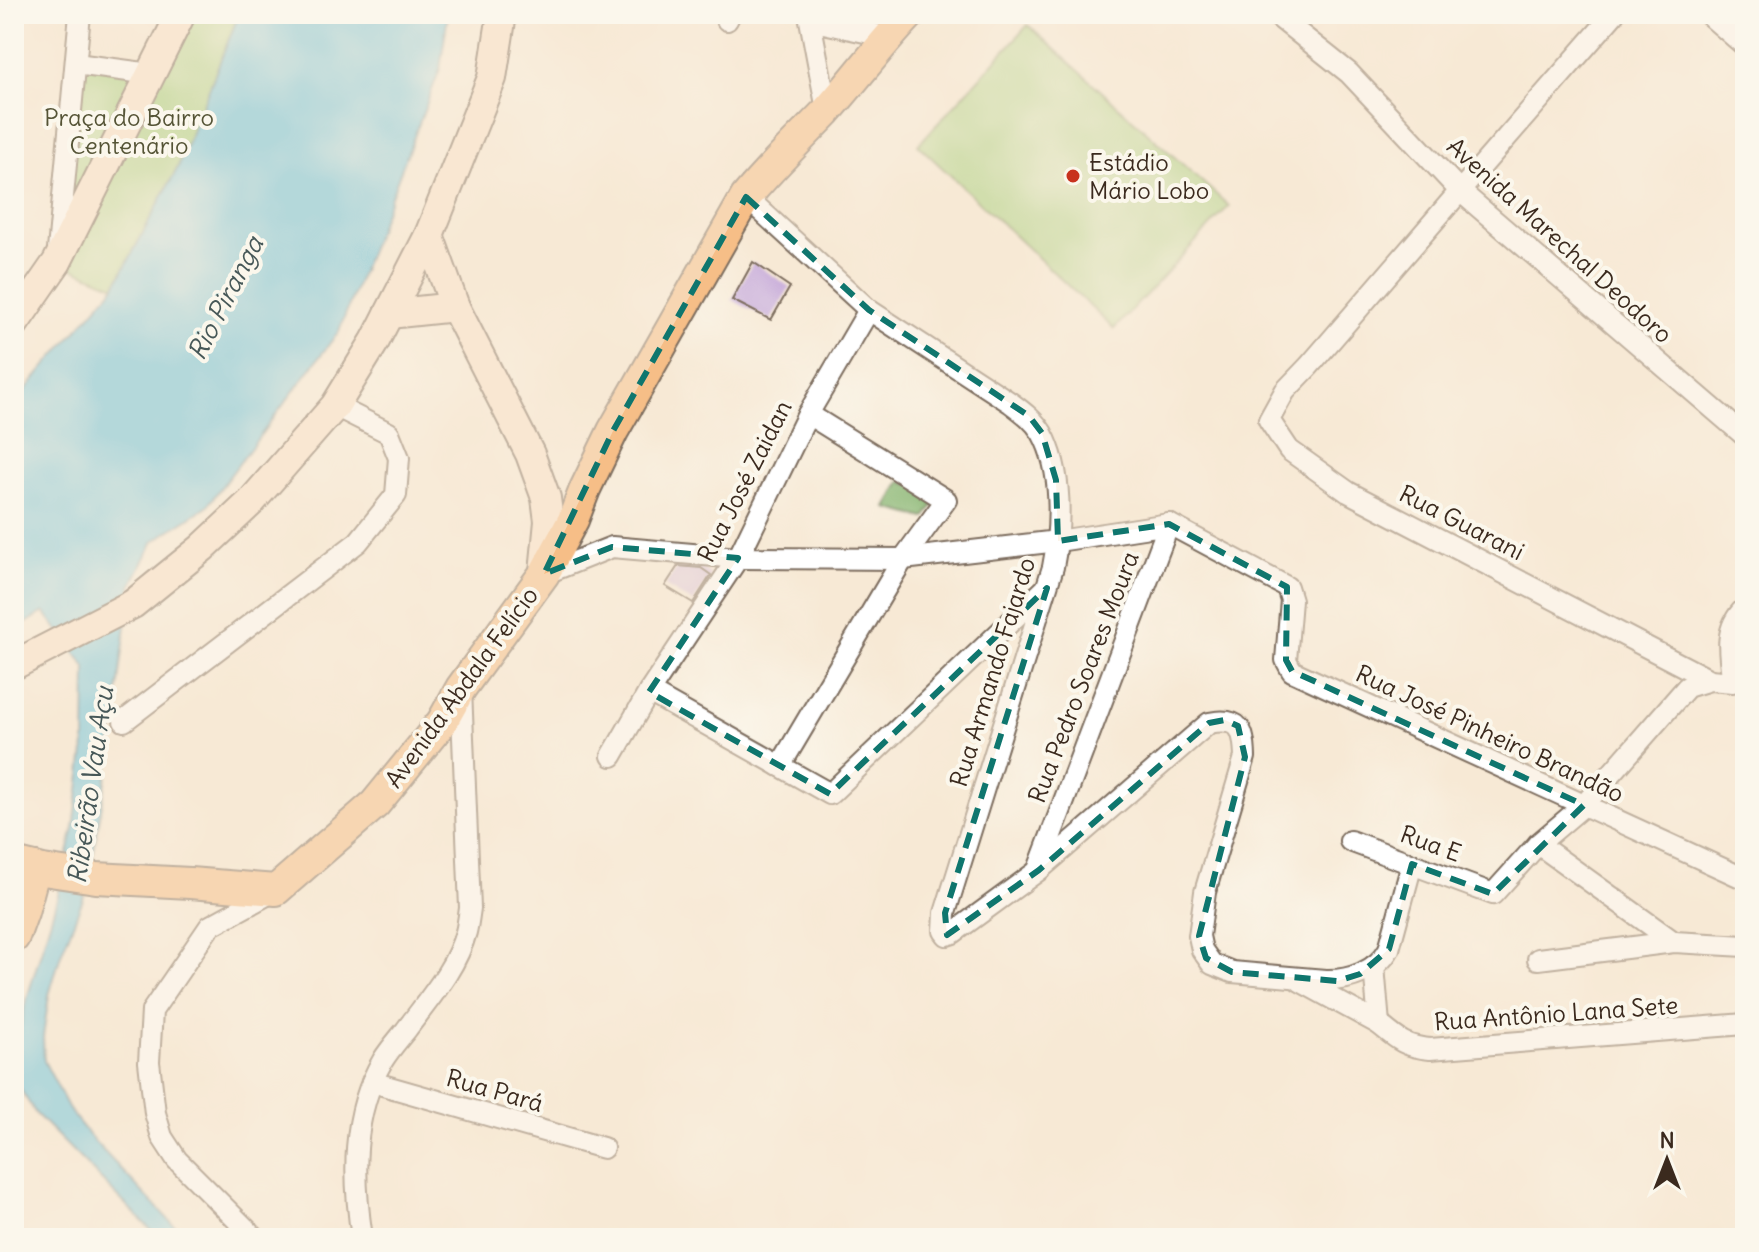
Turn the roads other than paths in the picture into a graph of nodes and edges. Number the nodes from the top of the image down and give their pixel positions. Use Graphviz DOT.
graph roads {
  1 [pos="80,14"];
  2 [pos="181,14"];
  3 [pos="502,14"];
  4 [pos="910,14"];
  5 [pos="1275,14"];
  6 [pos="1614,14"];
  7 [pos="1708,14"];
  8 [pos="806,17"];
  9 [pos="888,37"];
  10 [pos="1745,46"];
  11 [pos="76,64"];
  12 [pos="151,74"];
  13 [pos="827,110"];
  14 [pos="1460,191"];
  15 [pos="746,197"];
  16 [pos="429,235"];
  17 [pos="57,262"];
  18 [pos="455,307"];
  19 [pos="869,310"];
  20 [pos="386,320"];
  21 [pos="14,324"];
  22 [pos="342,395"];
  23 [pos="808,414"];
  24 [pos="1745,436"];
  25 [pos="1169,524"];
  26 [pos="1058,541"];
  27 [pos="738,558"];
  28 [pos="903,559"];
  29 [pos="544,574"];
  30 [pos="1047,588"];
  31 [pos="1745,608"];
  32 [pos="14,665"];
  33 [pos="1710,680"];
  34 [pos="1739,685"];
  35 [pos="461,688"];
  36 [pos="649,692"];
  37 [pos="124,721"];
  38 [pos="612,756"];
  39 [pos="780,766"];
  40 [pos="1584,805"];
  41 [pos="1350,841"];
  42 [pos="1538,844"];
  43 [pos="1412,864"];
  44 [pos="31,867"];
  45 [pos="1039,870"];
  46 [pos="1745,879"];
  47 [pos="276,890"];
  48 [pos="14,937"];
  49 [pos="1674,942"];
  50 [pos="1745,946"];
  51 [pos="1538,959"];
  52 [pos="1374,966"];
  53 [pos="1291,977"];
  54 [pos="1379,1024"];
  55 [pos="1745,1024"];
  56 [pos="372,1082"];
  57 [pos="603,1148"];
  58 [pos="255,1238"];
  59 [pos="362,1238"];
  1 -- 11 [label="street"];
  2 -- 12 [label="main road"];
  3 -- 16 [label="main road"];
  4 -- 9 [label="main road"];
  5 -- 14 [label="street, Avenida Marechal Deodoro"];
  6 -- 14 [label="street"];
  7 -- 10 [label="street"];
  8 -- 9 [label="street"];
  8 -- 13 [label="street"];
  9 -- 13 [label="main road"];
  11 -- 12 [label="street"];
  11 -- 17 [label="street"];
  12 -- 17 [label="main road"];
  13 -- 15 [label="main road"];
  14 -- 24 [label="street, Avenida Marechal Deodoro"];
  14 -- 33 [label="street, Rua Guarani"];
  15 -- 19 [label="street, Rua Armando Fajardo"];
  15 -- 29 [label="main road"];
  16 -- 18 [label="main road, Avenida Abdala Felício"];
  16 -- 20 [label="main road"];
  17 -- 21 [label="main road"];
  18 -- 20 [label="main road"];
  18 -- 29 [label="main road, Avenida Abdala Felício"];
  19 -- 23 [label="street, Rua José Zaidan"];
  19 -- 26 [label="street, Rua Armando Fajardo"];
  20 -- 22 [label="main road"];
  22 -- 32 [label="main road"];
  22 -- 37 [label="street"];
  23 -- 27 [label="street, Rua José Zaidan"];
  23 -- 28 [label="street"];
  25 -- 26 [label="street, Rua Pedro Soares Moura"];
  25 -- 40 [label="street, Rua José Pinheiro Brandão"];
  25 -- 45 [label="street, Rua Pedro Soares Moura"];
  26 -- 28 [label="street, Rua Pedro Soares Moura"];
  26 -- 30 [label="street, Rua Armando Fajardo"];
  27 -- 28 [label="street, Rua Pedro Soares Moura"];
  27 -- 29 [label="street, Rua Pedro Soares Moura"];
  27 -- 36 [label="street, Rua José Zaidan"];
  28 -- 39 [label="street"];
  29 -- 35 [label="main road, Avenida Abdala Felício"];
  30 -- 39 [label="street"];
  30 -- 45 [label="street, Rua Armando Fajardo"];
  31 -- 34 [label="street"];
  33 -- 34 [label="street"];
  33 -- 40 [label="street"];
  35 -- 47 [label="main road, Avenida Abdala Felício"];
  35 -- 56 [label="street"];
  36 -- 38 [label="street, Rua José Zaidan"];
  36 -- 39 [label="street"];
  40 -- 42 [label="street"];
  40 -- 46 [label="street, Rua José Pinheiro Brandão"];
  41 -- 43 [label="street, Rua E"];
  42 -- 43 [label="street, Rua E"];
  42 -- 49 [label="street"];
  43 -- 52 [label="street"];
  44 -- 47 [label="main road"];
  44 -- 48 [label="main road"];
  45 -- 53 [label="street, Rua Armando Fajardo"];
  47 -- 58 [label="street"];
  49 -- 50 [label="street"];
  49 -- 51 [label="street"];
  52 -- 53 [label="street"];
  52 -- 54 [label="street"];
  53 -- 54 [label="street, Rua Antônio Lana Sete"];
  54 -- 55 [label="street, Rua Antônio Lana Sete"];
  56 -- 57 [label="street, Rua Pará"];
  56 -- 59 [label="street"];
}
